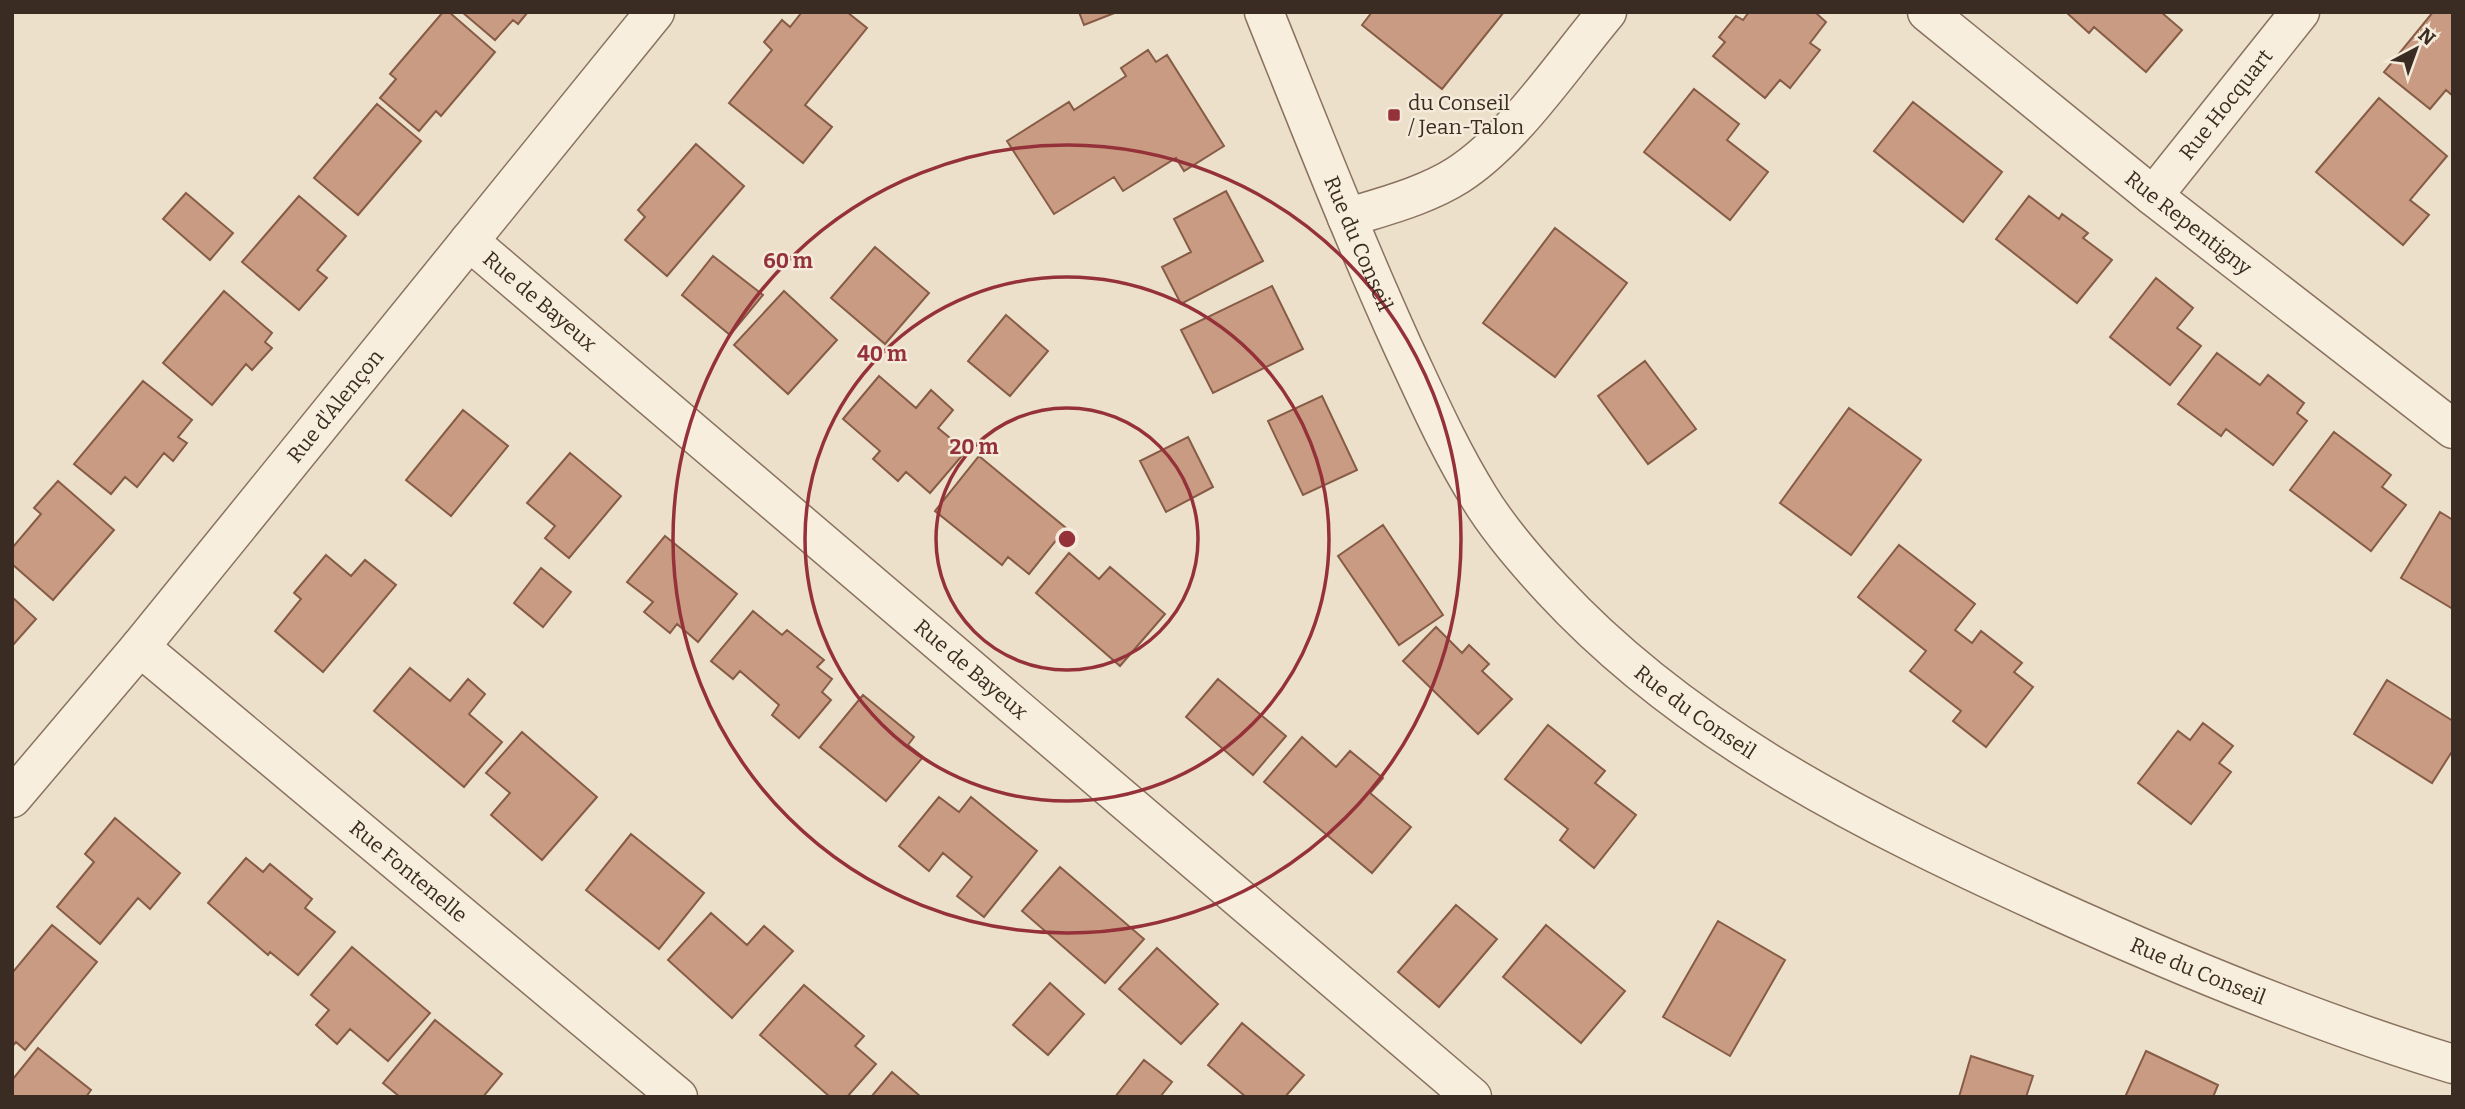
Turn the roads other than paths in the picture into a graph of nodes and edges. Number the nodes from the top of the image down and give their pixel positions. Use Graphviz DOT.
graph roads {
  1 [pos="655,12"];
  2 [pos="1264,12"];
  3 [pos="1607,12"];
  4 [pos="1927,12"];
  5 [pos="2300,12"];
  6 [pos="2152,196"];
  7 [pos="1347,218"];
  8 [pos="469,241"];
  9 [pos="2453,429"];
  10 [pos="141,647"];
  11 [pos="12,798"];
  12 [pos="2453,1064"];
  13 [pos="678,1097"];
  14 [pos="1472,1097"];
  1 -- 8 [label="street, Rue d'Alençon"];
  2 -- 7 [label="street, Rue du Conseil"];
  3 -- 7 [label="street"];
  4 -- 6 [label="street, Rue Repentigny"];
  5 -- 6 [label="street, Rue Hocquart"];
  6 -- 9 [label="street, Rue Repentigny"];
  7 -- 12 [label="street, Rue du Conseil"];
  8 -- 10 [label="street, Rue d'Alençon"];
  8 -- 14 [label="street, Rue de Bayeux"];
  10 -- 11 [label="street, Rue d'Alençon"];
  10 -- 13 [label="street, Rue Fontenelle"];
}
